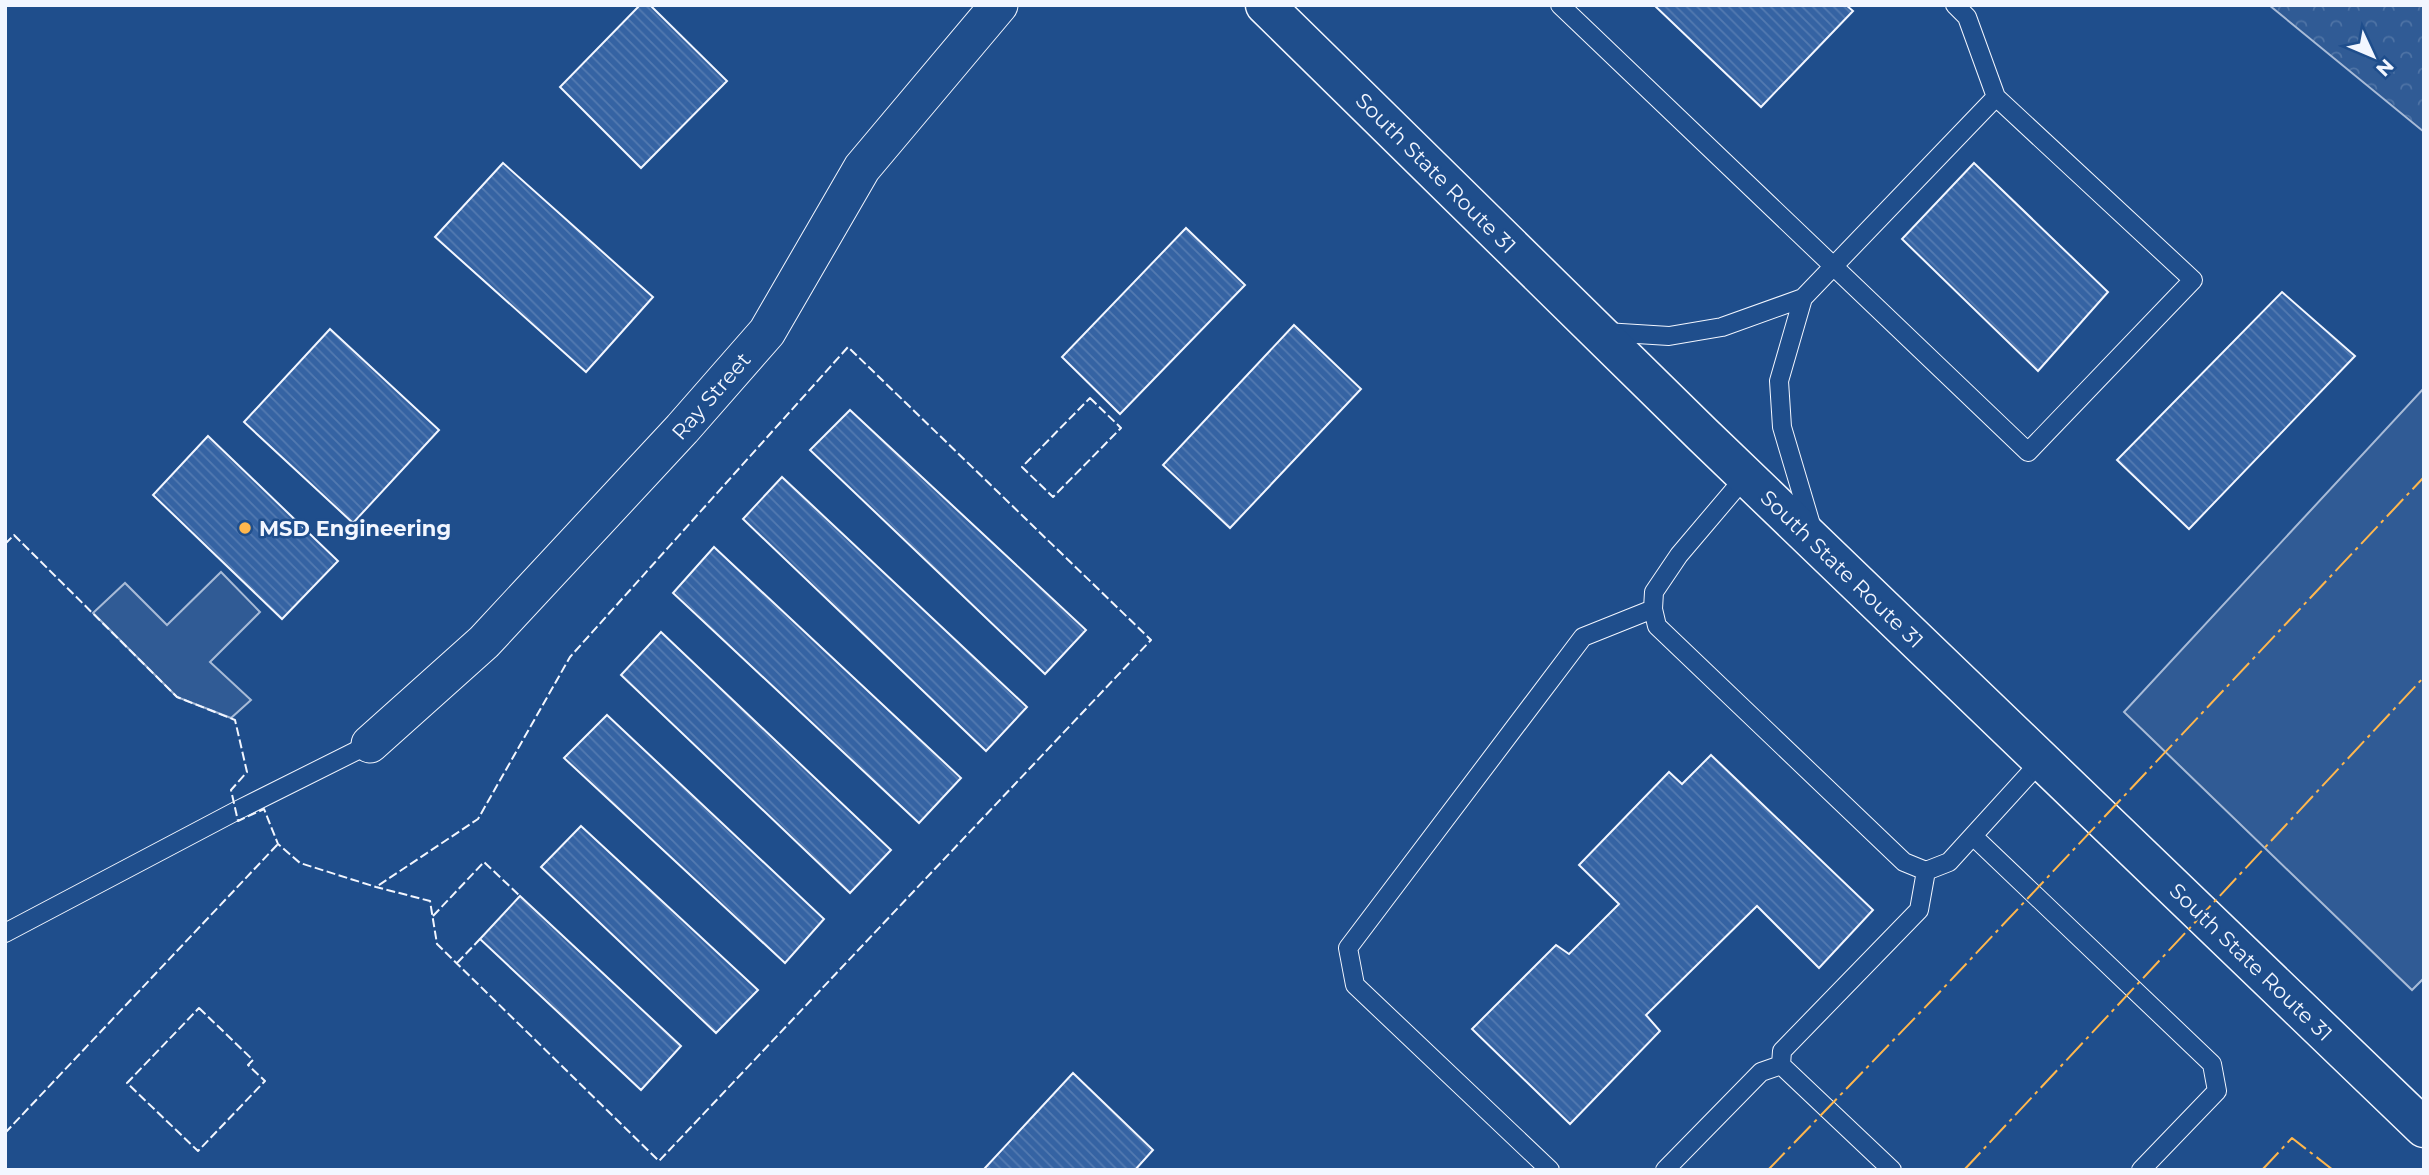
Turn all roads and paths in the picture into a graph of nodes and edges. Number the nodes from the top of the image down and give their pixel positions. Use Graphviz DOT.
graph roads {
  1 [pos="999,5"];
  2 [pos="1265,5"];
  3 [pos="1560,5"];
  4 [pos="1955,5"];
  5 [pos="1996,97"];
  6 [pos="1835,267"];
  7 [pos="1803,298"];
  8 [pos="1598,332"];
  9 [pos="1746,476"];
  10 [pos="1817,545"];
  11 [pos="1653,609"];
  12 [pos="370,744"];
  13 [pos="2041,761"];
  14 [pos="1973,836"];
  15 [pos="1926,871"];
  16 [pos="5,933"];
  17 [pos="1781,1065"];
  18 [pos="2424,1128"];
  19 [pos="1550,1170"];
  20 [pos="1665,1170"];
  21 [pos="1892,1170"];
  22 [pos="2141,1170"];
  1 -- 12 [label="street, Ray Street"];
  2 -- 8 [label="main road, South State Route 31"];
  3 -- 6 [label="lane"];
  4 -- 5 [label="lane"];
  5 -- 6 [label="lane"];
  5 -- 6 [label="lane"];
  6 -- 7 [label="lane"];
  7 -- 8 [label="lane"];
  7 -- 10 [label="lane"];
  8 -- 9 [label="main road, South State Route 31"];
  9 -- 10 [label="main road, South State Route 31"];
  9 -- 11 [label="lane"];
  10 -- 13 [label="main road, South State Route 31"];
  11 -- 15 [label="lane"];
  11 -- 19 [label="lane"];
  12 -- 16 [label="lane"];
  13 -- 14 [label="lane"];
  13 -- 18 [label="main road, South State Route 31"];
  14 -- 15 [label="lane"];
  14 -- 22 [label="lane"];
  15 -- 17 [label="lane"];
  17 -- 20 [label="lane"];
  17 -- 21 [label="lane"];
}
